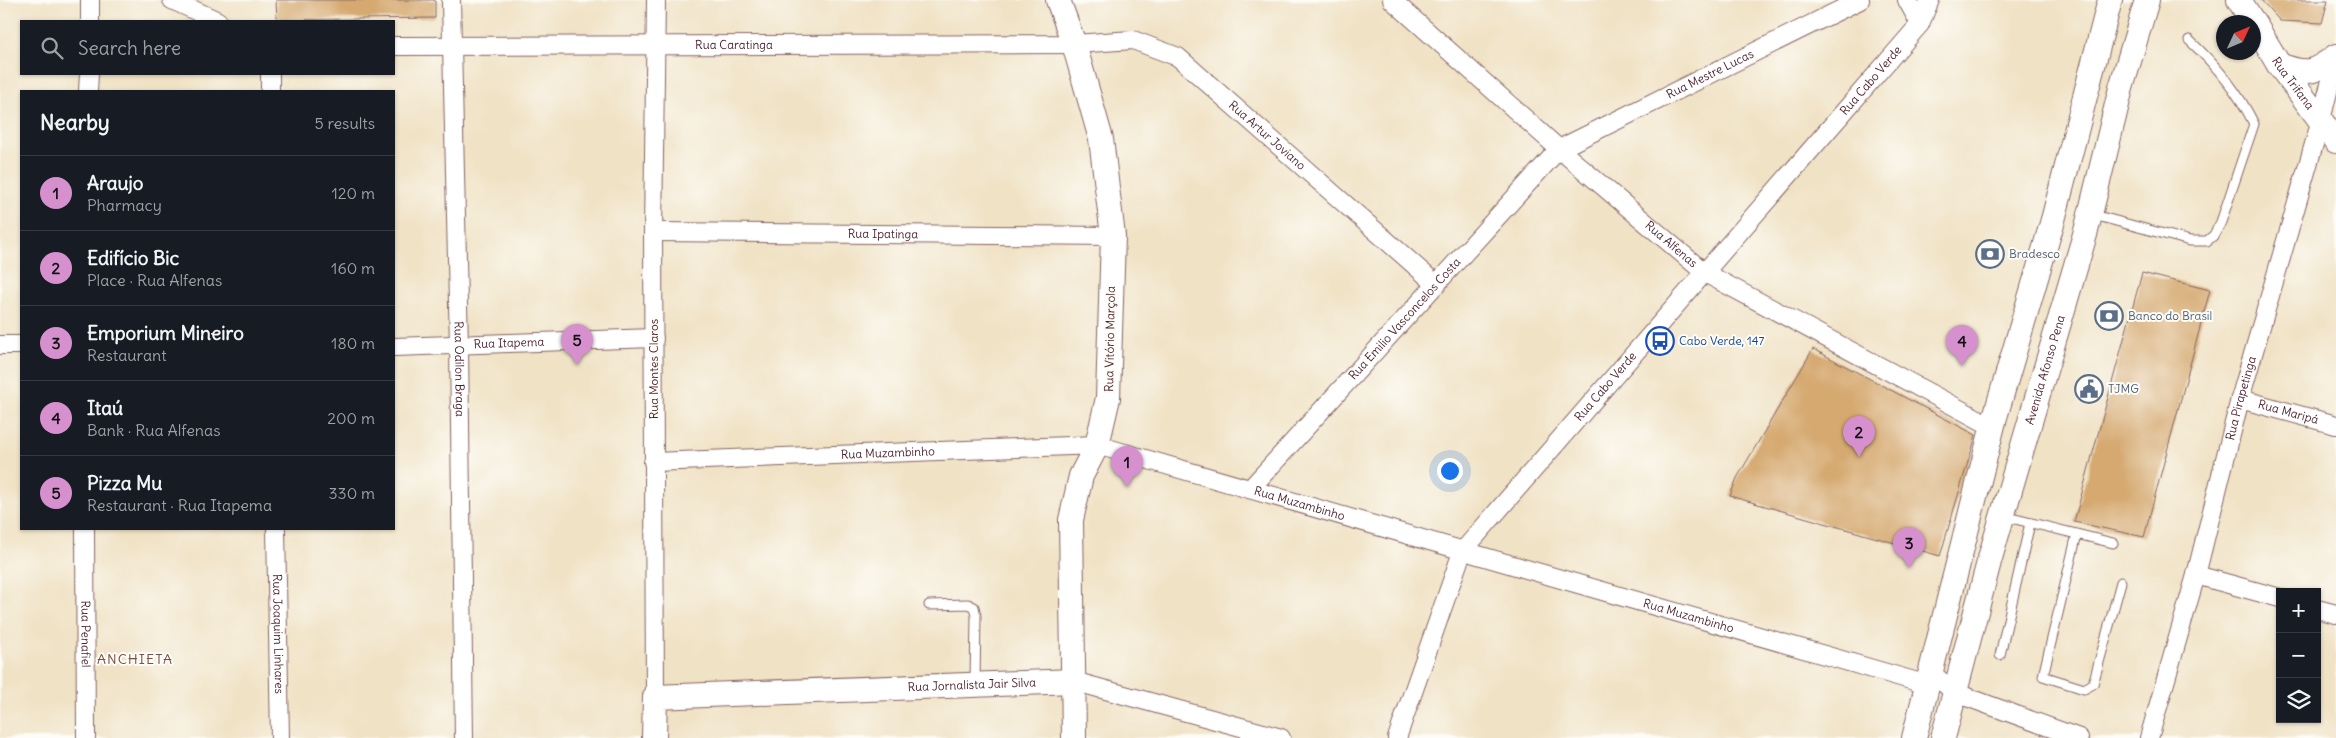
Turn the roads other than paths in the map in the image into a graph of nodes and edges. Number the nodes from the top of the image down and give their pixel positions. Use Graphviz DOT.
graph roads {
  1 [pos="90,0"];
  2 [pos="172,0"];
  3 [pos="451,0"];
  4 [pos="656,0"];
  5 [pos="1058,0"];
  6 [pos="1860,0"];
  7 [pos="1907,0"];
  8 [pos="1930,0"];
  9 [pos="2110,0"];
  10 [pos="2147,0"];
  11 [pos="2239,0"];
  12 [pos="1396,1"];
  13 [pos="2248,15"];
  14 [pos="90,20"];
  15 [pos="216,20"];
  16 [pos="1920,24"];
  17 [pos="2261,36"];
  18 [pos="2189,40"];
  19 [pos="1074,44"];
  20 [pos="395,46"];
  21 [pos="655,46"];
  22 [pos="452,47"];
  23 [pos="2336,58"];
  24 [pos="2279,65"];
  25 [pos="89,75"];
  26 [pos="270,75"];
  27 [pos="88,90"];
  28 [pos="270,90"];
  29 [pos="2321,120"];
  30 [pos="2336,141"];
  31 [pos="1559,149"];
  32 [pos="2053,220"];
  33 [pos="2088,222"];
  34 [pos="653,232"];
  35 [pos="1112,236"];
  36 [pos="1705,273"];
  37 [pos="1437,285"];
  38 [pos="654,338"];
  39 [pos="0,345"];
  40 [pos="20,346"];
  41 [pos="459,346"];
  42 [pos="395,347"];
  43 [pos="2240,399"];
  44 [pos="2336,425"];
  45 [pos="1993,427"];
  46 [pos="1097,445"];
  47 [pos="653,462"];
  48 [pos="1250,489"];
  49 [pos="2002,516"];
  50 [pos="2030,523"];
  51 [pos="85,530"];
  52 [pos="276,530"];
  53 [pos="2077,534"];
  54 [pos="2113,543"];
  55 [pos="1462,552"];
  56 [pos="2196,575"];
  57 [pos="2121,582"];
  58 [pos="2276,597"];
  59 [pos="929,605"];
  60 [pos="2321,610"];
  61 [pos="2336,614"];
  62 [pos="2000,654"];
  63 [pos="1930,679"];
  64 [pos="1073,681"];
  65 [pos="974,684"];
  66 [pos="1956,693"];
  67 [pos="655,696"];
  68 [pos="86,738"];
  69 [pos="280,738"];
  70 [pos="464,738"];
  71 [pos="654,738"];
  72 [pos="1074,738"];
  73 [pos="1281,738"];
  74 [pos="1397,738"];
  75 [pos="1914,738"];
  76 [pos="1943,738"];
  77 [pos="2079,738"];
  78 [pos="2149,738"];
  1 -- 14 [label="street"];
  2 -- 15 [label="street"];
  3 -- 22 [label="street, Rua Odilon Braga"];
  4 -- 21 [label="street, Rua Montes Claros"];
  5 -- 19 [label="main road, Rua Vitório Marçola"];
  6 -- 31 [label="street, Rua Mestre Lucas"];
  7 -- 16 [label="street"];
  8 -- 16 [label="street, Rua Cabo Verde"];
  9 -- 32 [label="main road"];
  10 -- 33 [label="main road, Avenida Afonso Pena"];
  11 -- 13 [label="main road, Rua Trifana"];
  12 -- 31 [label="street, Rua Alfenas"];
  16 -- 36 [label="street, Rua Cabo Verde"];
  17 -- 24 [label="main road, Rua Trifana"];
  18 -- 33 [label="lane"];
  19 -- 21 [label="street, Rua Caratinga"];
  19 -- 35 [label="main road, Rua Vitório Marçola"];
  19 -- 37 [label="street, Rua Artur Joviano"];
  20 -- 22 [label="street, Rua Caratinga"];
  21 -- 22 [label="street, Rua Caratinga"];
  21 -- 34 [label="street, Rua Montes Claros"];
  22 -- 41 [label="street, Rua Odilon Braga"];
  23 -- 24 [label="main road"];
  23 -- 29 [label="street, Rua Pirapetinga"];
  24 -- 29 [label="main road, Rua Trifana"];
  25 -- 27 [label="street"];
  26 -- 28 [label="street"];
  29 -- 30 [label="main road, Rua Trifana"];
  29 -- 43 [label="street, Rua Pirapetinga"];
  31 -- 36 [label="street, Rua Alfenas"];
  31 -- 37 [label="street, Rua Emilio Vasconcelos Costa"];
  32 -- 33 [label="main road"];
  32 -- 45 [label="main road"];
  33 -- 49 [label="main road, Avenida Afonso Pena"];
  34 -- 35 [label="street, Rua Ipatinga"];
  34 -- 38 [label="street, Rua Montes Claros"];
  35 -- 46 [label="main road, Rua Vitório Marçola"];
  36 -- 45 [label="street, Rua Alfenas"];
  36 -- 55 [label="street, Rua Cabo Verde"];
  37 -- 48 [label="street, Rua Emilio Vasconcelos Costa"];
  38 -- 41 [label="street, Rua Itapema"];
  38 -- 47 [label="street, Rua Montes Claros"];
  39 -- 40 [label="street"];
  41 -- 42 [label="street, Rua Itapema"];
  41 -- 70 [label="street, Rua Odilon Braga"];
  43 -- 44 [label="street, Rua Maripá"];
  43 -- 56 [label="street, Rua Pirapetinga"];
  45 -- 63 [label="main road"];
  46 -- 47 [label="street, Rua Muzambinho"];
  46 -- 48 [label="street, Rua Muzambinho"];
  46 -- 64 [label="main road, Rua Vitório Marçola"];
  47 -- 67 [label="street, Rua Montes Claros"];
  48 -- 55 [label="street, Rua Muzambinho"];
  49 -- 50 [label="lane"];
  49 -- 66 [label="main road, Avenida Afonso Pena"];
  50 -- 53 [label="lane"];
  50 -- 62 [label="lane"];
  51 -- 68 [label="street, Rua Penafiel"];
  52 -- 69 [label="street, Rua Joaquim Linhares"];
  53 -- 54 [label="lane"];
  53 -- 57 [label="lane"];
  55 -- 63 [label="street, Rua Muzambinho"];
  55 -- 74 [label="street, Rua Cabo Verde"];
  56 -- 58 [label="street"];
  56 -- 78 [label="street, Rua Pirapetinga"];
  59 -- 65 [label="lane"];
  60 -- 61 [label="street"];
  63 -- 66 [label="street, Rua Muzambinho"];
  63 -- 75 [label="main road"];
  64 -- 65 [label="main road, Rua Jornalista Jair Silva"];
  64 -- 72 [label="main road, Rua Vitório Marçola"];
  64 -- 73 [label="street, Rua Jornalista Jair Silva"];
  65 -- 67 [label="main road, Rua Jornalista Jair Silva"];
  66 -- 76 [label="main road, Avenida Afonso Pena"];
  66 -- 77 [label="street, Rua Muzambinho"];
  67 -- 71 [label="main road, Rua Montes Claros"];
}
